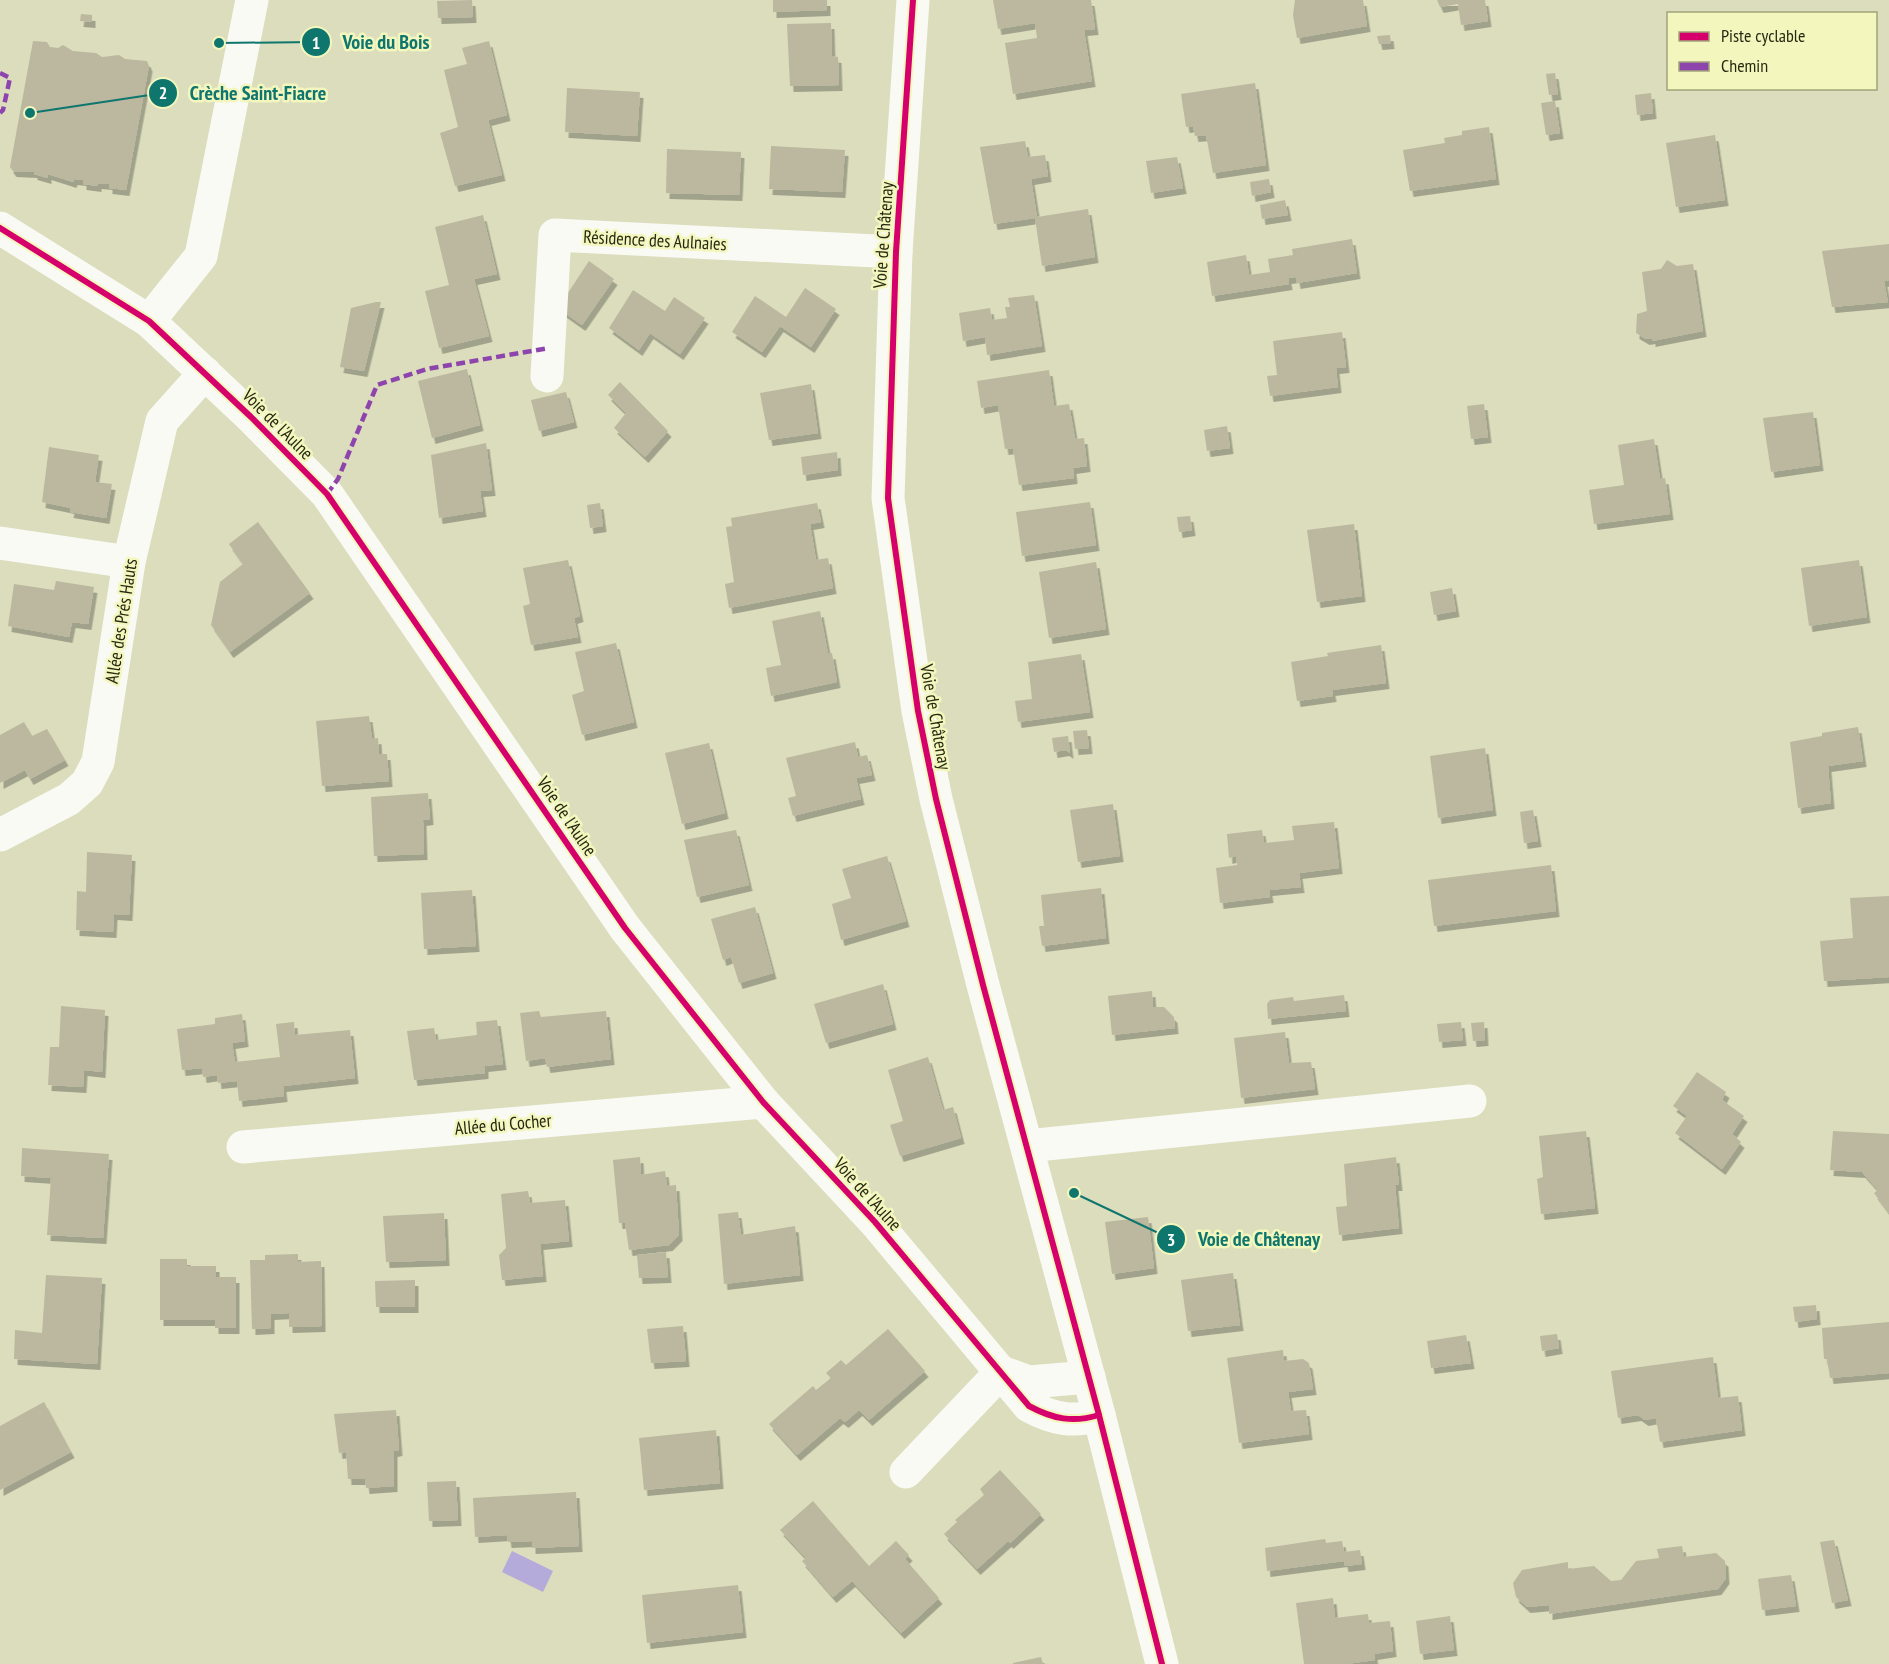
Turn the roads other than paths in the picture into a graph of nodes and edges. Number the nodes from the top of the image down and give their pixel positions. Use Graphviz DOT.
graph roads {
  1 [pos="252,0"];
  2 [pos="913,0"];
  3 [pos="0,228"];
  4 [pos="896,252"];
  5 [pos="149,321"];
  6 [pos="205,373"];
  7 [pos="547,375"];
  8 [pos="0,543"];
  9 [pos="129,562"];
  10 [pos="0,835"];
  11 [pos="1470,1101"];
  12 [pos="763,1102"];
  13 [pos="1027,1146"];
  14 [pos="243,1147"];
  15 [pos="1001,1372"];
  16 [pos="1089,1377"];
  17 [pos="1099,1415"];
  18 [pos="906,1472"];
  19 [pos="1162,1664"];
  1 -- 5 [label="street"];
  2 -- 4 [label="street, Voie de Châtenay"];
  3 -- 5 [label="street, Voie de l'Aulne"];
  4 -- 7 [label="street, Résidence des Aulnaies"];
  4 -- 13 [label="street, Voie de Châtenay"];
  5 -- 6 [label="street, Voie de l'Aulne"];
  6 -- 9 [label="street, Allée des Prés Hauts"];
  6 -- 12 [label="street, Voie de l'Aulne"];
  8 -- 9 [label="street"];
  9 -- 10 [label="street, Allée des Prés Hauts"];
  11 -- 13 [label="street"];
  12 -- 14 [label="street, Allée du Cocher"];
  12 -- 15 [label="street, Voie de l'Aulne"];
  13 -- 16 [label="street, Voie de Châtenay"];
  15 -- 16 [label="street"];
  15 -- 17 [label="street, Voie de l'Aulne"];
  15 -- 18 [label="street"];
  16 -- 17 [label="street, Voie de Châtenay"];
  17 -- 19 [label="street, Voie de Châtenay"];
}
